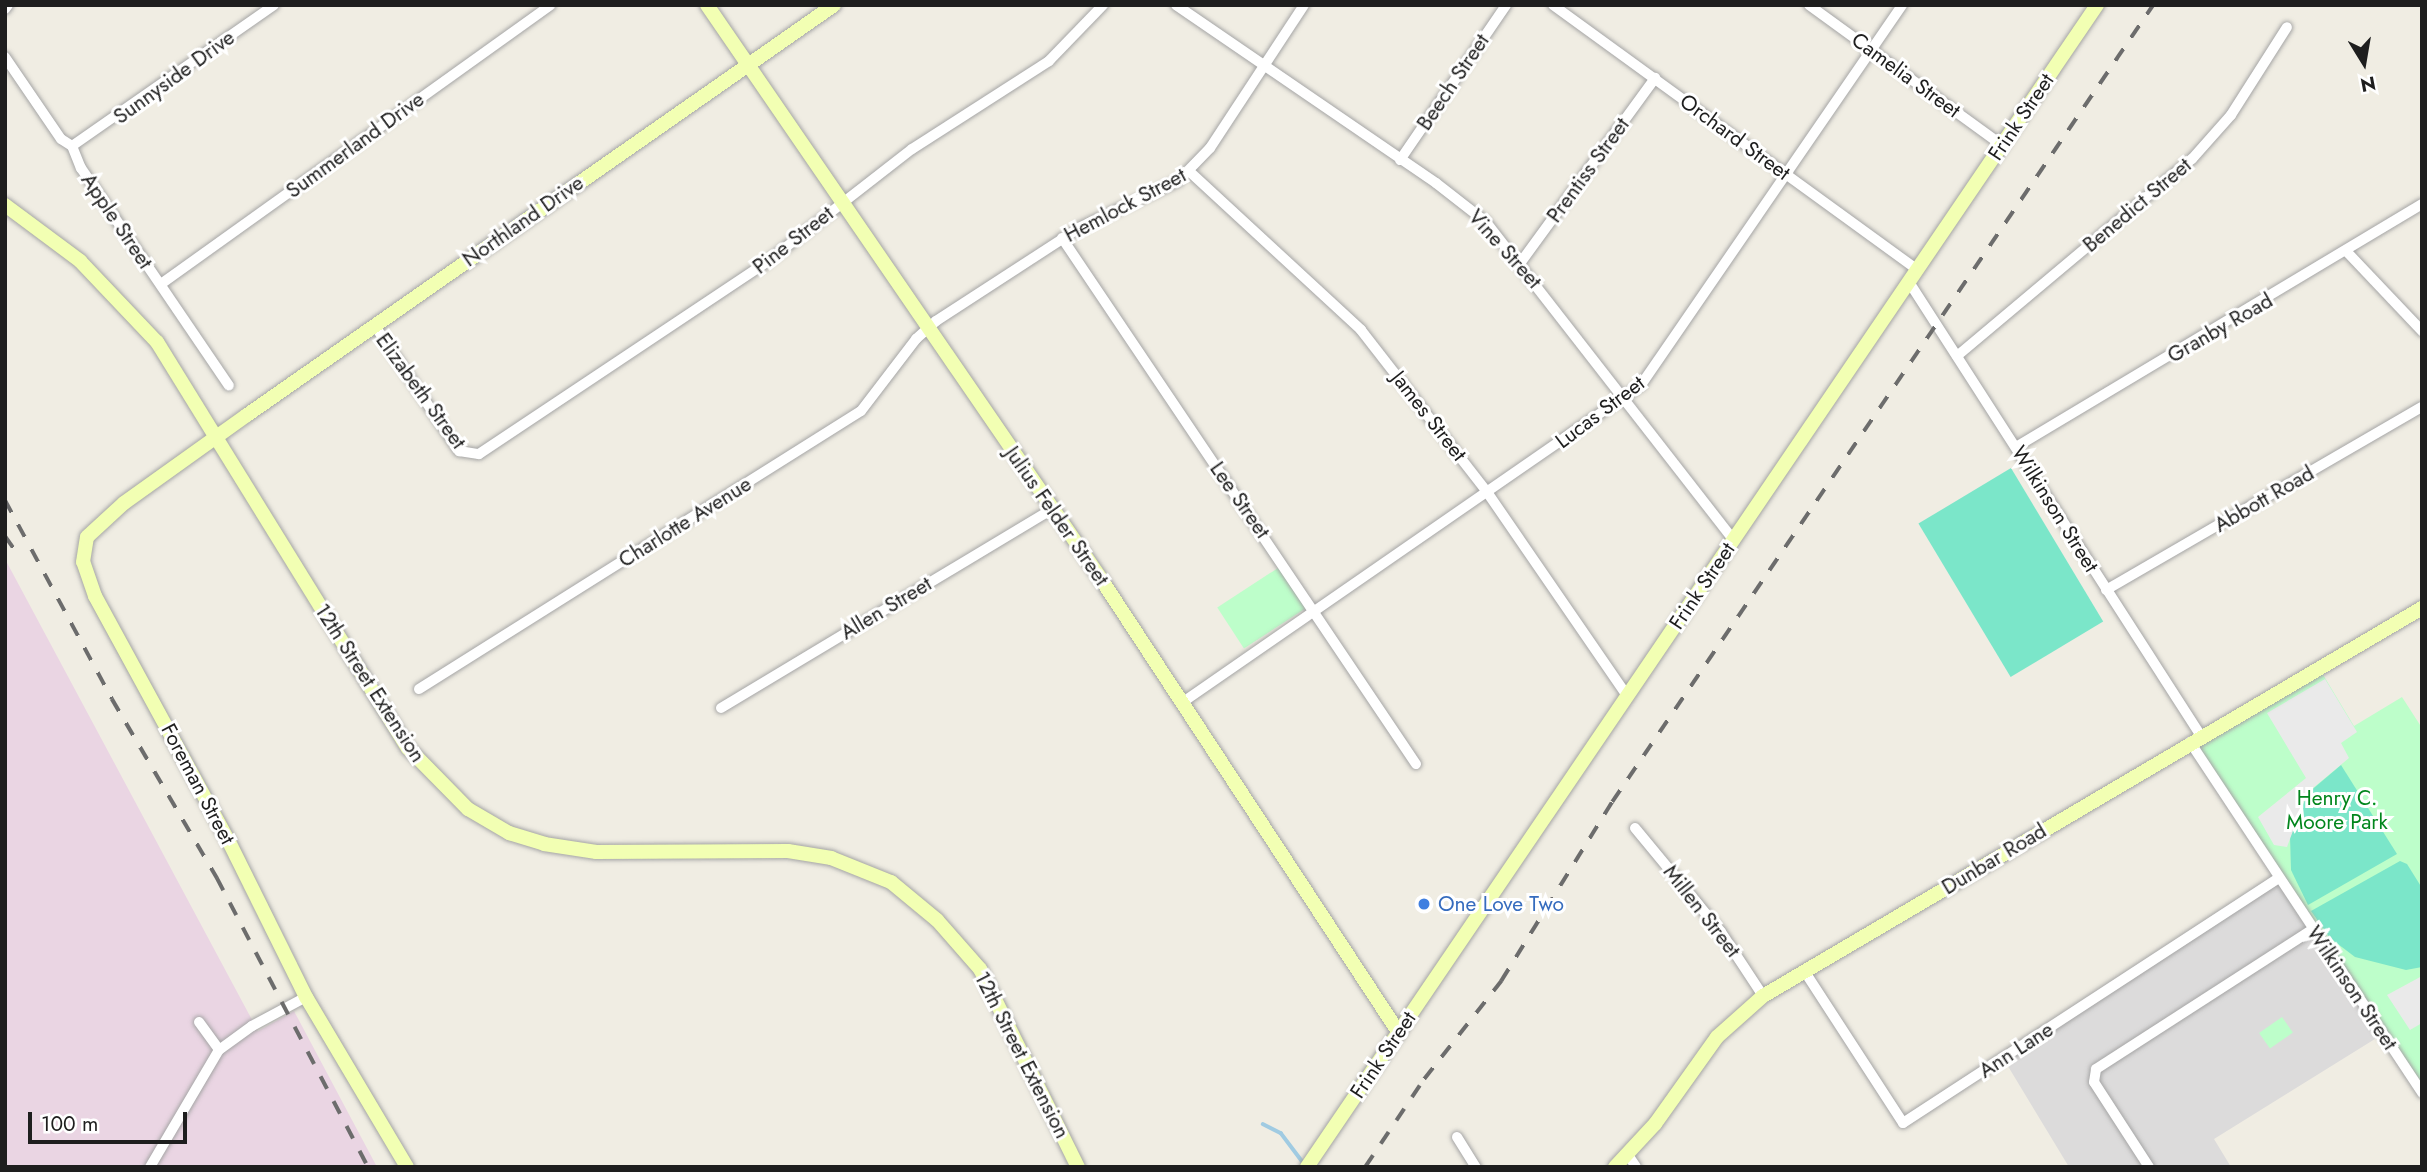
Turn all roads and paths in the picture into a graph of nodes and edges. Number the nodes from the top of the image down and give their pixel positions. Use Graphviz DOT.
graph roads {
  1 [pos="274,5"];
  2 [pos="550,5"];
  3 [pos="707,5"];
  4 [pos="834,5"];
  5 [pos="1103,5"];
  6 [pos="1176,5"];
  7 [pos="1304,5"];
  8 [pos="1506,5"];
  9 [pos="1553,5"];
  10 [pos="1809,5"];
  11 [pos="1902,5"];
  12 [pos="2097,5"];
  13 [pos="2287,27"];
  14 [pos="1872,50"];
  15 [pos="5,57"];
  16 [pos="747,64"];
  17 [pos="1264,66"];
  18 [pos="1655,79"];
  19 [pos="2003,145"];
  20 [pos="72,146"];
  21 [pos="1400,160"];
  22 [pos="1190,172"];
  23 [pos="1787,174"];
  24 [pos="842,202"];
  25 [pos="2422,204"];
  26 [pos="5,205"];
  27 [pos="1062,238"];
  28 [pos="2348,253"];
  29 [pos="1521,262"];
  30 [pos="1917,269"];
  31 [pos="1909,282"];
  32 [pos="161,284"];
  33 [pos="375,326"];
  34 [pos="927,328"];
  35 [pos="2422,331"];
  36 [pos="1957,356"];
  37 [pos="229,386"];
  38 [pos="1624,398"];
  39 [pos="2422,407"];
  40 [pos="213,439"];
  41 [pos="2015,447"];
  42 [pos="469,455"];
  43 [pos="1487,492"];
  44 [pos="1052,509"];
  45 [pos="1733,539"];
  46 [pos="2106,590"];
  47 [pos="1314,608"];
  48 [pos="2422,608"];
  49 [pos="419,690"];
  50 [pos="1627,696"];
  51 [pos="1183,702"];
  52 [pos="720,708"];
  53 [pos="2196,739"];
  54 [pos="1416,764"];
  55 [pos="1636,828"];
  56 [pos="2279,878"];
  57 [pos="2313,929"];
  58 [pos="1805,972"];
  59 [pos="1763,996"];
  60 [pos="306,997"];
  61 [pos="199,1022"];
  62 [pos="1399,1033"];
  63 [pos="219,1050"];
  64 [pos="2422,1093"];
  65 [pos="1457,1137"];
  66 [pos="1632,1161"];
  67 [pos="150,1167"];
  68 [pos="407,1167"];
  69 [pos="1078,1167"];
  70 [pos="1307,1167"];
  71 [pos="1476,1167"];
  72 [pos="1615,1167"];
  73 [pos="2149,1167"];
  1 -- 20 [label="street, Sunnyside Drive"];
  2 -- 32 [label="street, Summerland Drive"];
  3 -- 16 [label="street, Julius Felder Street"];
  4 -- 16 [label="street, Northland Drive"];
  5 -- 24 [label="street, Pine Street"];
  6 -- 17 [label="street, Vine Street"];
  7 -- 17 [label="street, Hemlock Street"];
  8 -- 21 [label="street, Beech Street"];
  9 -- 18 [label="street, Orchard Street"];
  10 -- 14 [label="street, Camelia Street"];
  11 -- 14 [label="street, Lucas Street"];
  12 -- 19 [label="street, Frink Street"];
  13 -- 36 [label="street, Benedict Street"];
  14 -- 19 [label="street, Camelia Street"];
  14 -- 23 [label="street, Lucas Street"];
  15 -- 20 [label="street, Apple Street"];
  16 -- 24 [label="street, Julius Felder Street"];
  16 -- 33 [label="street, Northland Drive"];
  17 -- 21 [label="street, Vine Street"];
  17 -- 22 [label="street, Hemlock Street"];
  18 -- 23 [label="street, Orchard Street"];
  18 -- 29 [label="street, Prentiss Street"];
  19 -- 30 [label="street, Frink Street"];
  20 -- 32 [label="street, Apple Street"];
  21 -- 29 [label="street, Vine Street"];
  22 -- 27 [label="street, Hemlock Street"];
  22 -- 43 [label="street, James Street"];
  23 -- 30 [label="street, Orchard Street"];
  23 -- 38 [label="street, Lucas Street"];
  24 -- 34 [label="street, Julius Felder Street"];
  24 -- 42 [label="street, Pine Street"];
  25 -- 28 [label="street, Granby Road"];
  26 -- 40 [label="street, 12th Street Extension"];
  27 -- 34 [label="street, Hemlock Street"];
  27 -- 47 [label="street, Lee Street"];
  28 -- 35 [label="street"];
  28 -- 41 [label="street, Granby Road"];
  29 -- 38 [label="street, Vine Street"];
  30 -- 31 [label="street, Frink Street"];
  31 -- 36 [label="street, Wilkinson Street"];
  31 -- 45 [label="street, Frink Street"];
  32 -- 37 [label="street, Apple Street"];
  33 -- 40 [label="street, Northland Drive"];
  33 -- 42 [label="street, Elizabeth Street"];
  34 -- 44 [label="street, Julius Felder Street"];
  34 -- 49 [label="street, Charlotte Avenue"];
  36 -- 41 [label="street, Wilkinson Street"];
  38 -- 43 [label="street, Lucas Street"];
  38 -- 45 [label="street, Vine Street"];
  39 -- 46 [label="street, Abbott Road"];
  40 -- 60 [label="street, Foreman Street"];
  40 -- 69 [label="street, 12th Street Extension"];
  41 -- 46 [label="street, Wilkinson Street"];
  43 -- 47 [label="street, Lucas Street"];
  43 -- 50 [label="street, James Street"];
  44 -- 51 [label="street, Julius Felder Street"];
  44 -- 52 [label="street, Allen Street"];
  45 -- 50 [label="street, Frink Street"];
  46 -- 53 [label="street, Wilkinson Street"];
  47 -- 51 [label="street, Lucas Street"];
  47 -- 54 [label="street, Lee Street"];
  48 -- 53 [label="street, Dunbar Road"];
  50 -- 62 [label="street, Frink Street"];
  51 -- 62 [label="street, Julius Felder Street"];
  53 -- 56 [label="street, Wilkinson Street"];
  53 -- 58 [label="street, Dunbar Road"];
  55 -- 59 [label="street, Millen Street"];
  56 -- 57 [label="street, Wilkinson Street"];
  56 -- 58 [label="street, Ann Lane"];
  57 -- 64 [label="street, Wilkinson Street"];
  57 -- 73 [label="street"];
  58 -- 59 [label="street, Dunbar Road"];
  59 -- 66 [label="street, Dunbar Road"];
  60 -- 63 [label="street"];
  60 -- 68 [label="street, Foreman Street"];
  61 -- 63 [label="street"];
  62 -- 70 [label="street, Frink Street"];
  63 -- 67 [label="street"];
  65 -- 71 [label="street"];
  66 -- 72 [label="street, Dunbar Road"];
}
